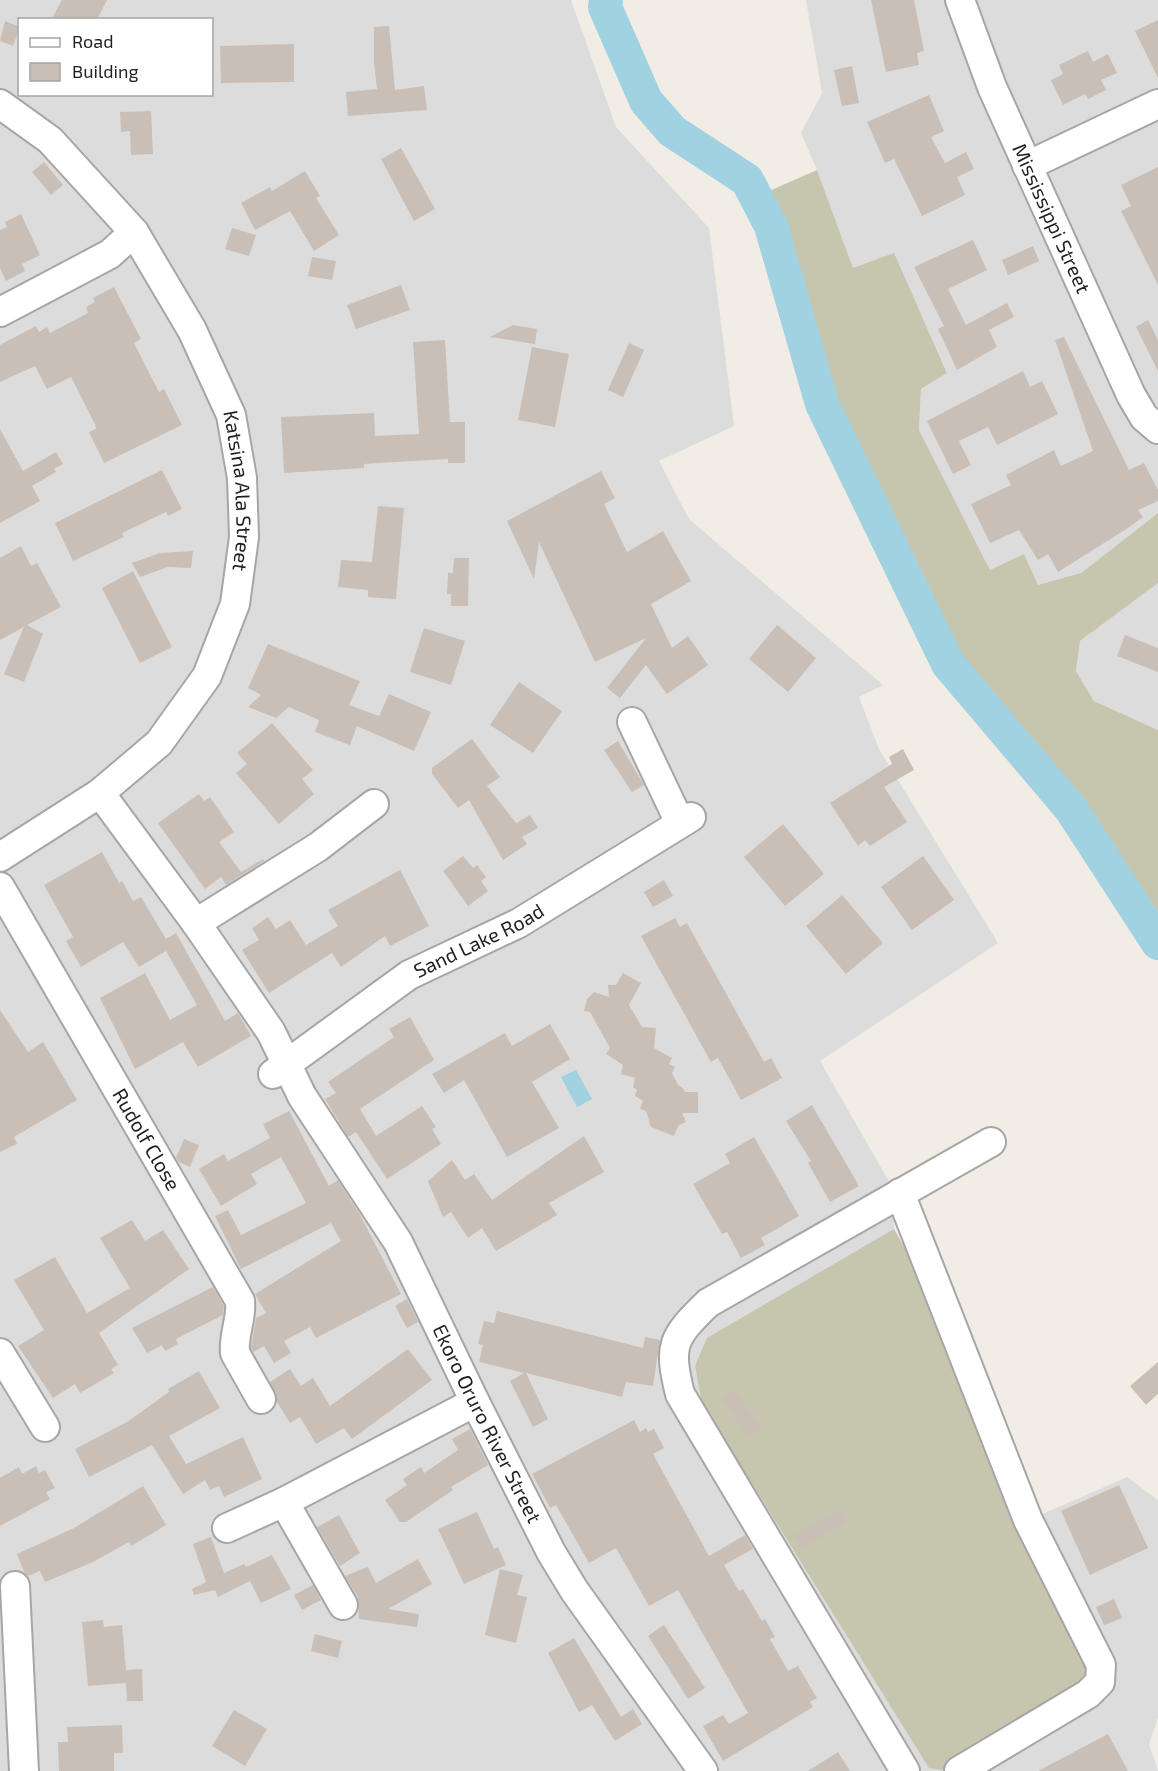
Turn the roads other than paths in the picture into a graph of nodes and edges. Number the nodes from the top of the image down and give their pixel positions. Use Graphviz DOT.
graph roads {
  1 [pos="960,0"];
  2 [pos="0,104"];
  3 [pos="1158,104"];
  4 [pos="1027,166"];
  5 [pos="134,232"];
  6 [pos="0,312"];
  7 [pos="1158,429"];
  8 [pos="632,722"];
  9 [pos="99,793"];
  10 [pos="374,804"];
  11 [pos="0,857"];
  12 [pos="0,886"];
  13 [pos="196,922"];
  14 [pos="280,1070"];
  15 [pos="991,1142"];
  16 [pos="900,1193"];
  17 [pos="0,1353"];
  18 [pos="261,1399"];
  19 [pos="475,1402"];
  20 [pos="45,1427"];
  21 [pos="284,1502"];
  22 [pos="227,1528"];
  23 [pos="15,1586"];
  24 [pos="343,1605"];
  25 [pos="24,1771"];
  26 [pos="703,1771"];
  27 [pos="906,1771"];
  28 [pos="959,1771"];
  1 -- 4 [label="street, Mississippi Street"];
  2 -- 5 [label="street, Katsina Ala Street"];
  3 -- 4 [label="street"];
  4 -- 7 [label="street, Mississippi Street"];
  5 -- 6 [label="street"];
  5 -- 9 [label="street, Katsina Ala Street"];
  8 -- 14 [label="street, Sand Lake Road"];
  9 -- 11 [label="street, Katsina Ala Street"];
  9 -- 13 [label="street, Ekoro Oruro River Street"];
  10 -- 13 [label="street"];
  12 -- 18 [label="street, Rudolf Close"];
  13 -- 14 [label="street, Ekoro Oruro River Street"];
  14 -- 19 [label="street, Ekoro Oruro River Street"];
  15 -- 16 [label="street"];
  16 -- 27 [label="street"];
  16 -- 28 [label="street"];
  17 -- 20 [label="street"];
  19 -- 21 [label="street"];
  19 -- 26 [label="street, Ekoro Oruro River Street"];
  21 -- 22 [label="street"];
  21 -- 24 [label="street"];
  23 -- 25 [label="street"];
}
